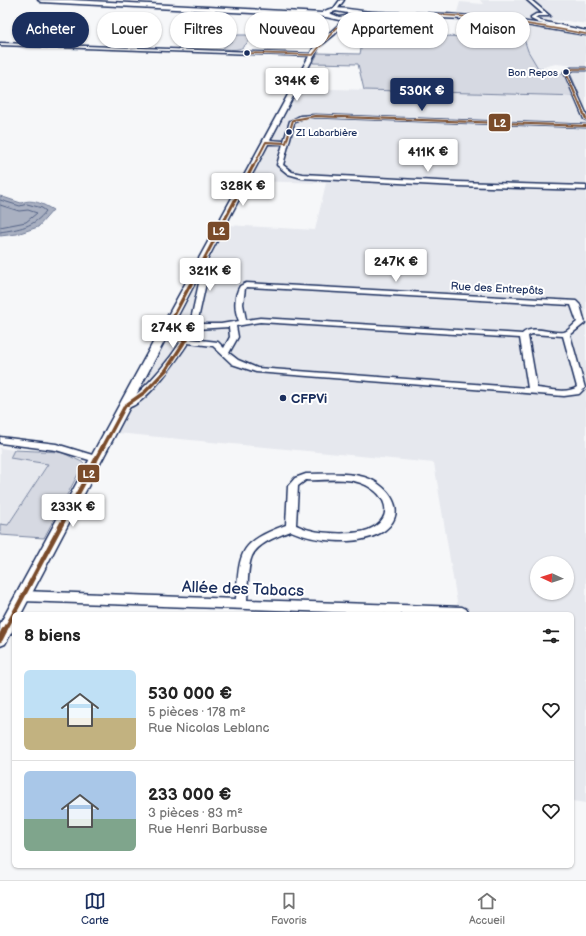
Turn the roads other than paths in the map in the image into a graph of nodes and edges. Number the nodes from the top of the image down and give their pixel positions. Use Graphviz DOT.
graph roads {
  1 [pos="41,0"];
  2 [pos="529,0"];
  3 [pos="341,2"];
  4 [pos="334,10"];
  5 [pos="344,10"];
  6 [pos="260,12"];
  7 [pos="329,12"];
  8 [pos="350,12"];
  9 [pos="329,14"];
  10 [pos="547,15"];
  11 [pos="448,17"];
  12 [pos="334,18"];
  13 [pos="553,18"];
  14 [pos="557,20"];
  15 [pos="586,27"];
  16 [pos="337,29"];
  17 [pos="586,33"];
  18 [pos="329,35"];
  19 [pos="329,35"];
  20 [pos="0,44"];
  21 [pos="317,48"];
  22 [pos="313,55"];
  23 [pos="586,69"];
  24 [pos="586,119"];
  25 [pos="586,126"];
  26 [pos="266,142"];
  27 [pos="286,143"];
  28 [pos="586,188"];
  29 [pos="202,263"];
  30 [pos="243,321"];
  31 [pos="232,324"];
  32 [pos="168,327"];
  33 [pos="192,327"];
  34 [pos="566,334"];
  35 [pos="524,336"];
  36 [pos="162,338"];
  37 [pos="186,340"];
  38 [pos="225,353"];
  39 [pos="533,390"];
  40 [pos="125,406"];
  41 [pos="0,440"];
  42 [pos="96,459"];
  43 [pos="291,527"];
  44 [pos="22,596"];
  45 [pos="241,604"];
  46 [pos="14,612"];
  47 [pos="403,612"];
  48 [pos="462,612"];
  49 [pos="12,616"];
  50 [pos="0,640"];
  1 -- 6 [label="main road"];
  2 -- 10 [label="street"];
  3 -- 4 [label="main road"];
  3 -- 5 [label="main road"];
  4 -- 5 [label="main road"];
  4 -- 7 [label="main road"];
  5 -- 8 [label="main road"];
  9 -- 12 [label="main road"];
  10 -- 13 [label="street"];
  10 -- 17 [label="street"];
  11 -- 17 [label="main road"];
  12 -- 18 [label="main road"];
  14 -- 15 [label="street"];
  16 -- 19 [label="main road"];
  20 -- 22 [label="street"];
  21 -- 22 [label="main road"];
  22 -- 26 [label="main road"];
  23 -- 24 [label="street"];
  25 -- 27 [label="street"];
  26 -- 27 [label="street"];
  26 -- 29 [label="main road"];
  27 -- 28 [label="street"];
  29 -- 32 [label="main road"];
  29 -- 33 [label="street"];
  30 -- 31 [label="street"];
  30 -- 34 [label="street, Rue des Entrepôts"];
  30 -- 35 [label="street"];
  31 -- 33 [label="street"];
  31 -- 38 [label="street"];
  32 -- 33 [label="street"];
  32 -- 36 [label="main road"];
  33 -- 37 [label="street"];
  34 -- 35 [label="street"];
  34 -- 39 [label="street"];
  35 -- 39 [label="street"];
  36 -- 37 [label="street"];
  36 -- 40 [label="main road"];
  37 -- 38 [label="street"];
  37 -- 40 [label="street"];
  38 -- 39 [label="street"];
  40 -- 42 [label="main road"];
  41 -- 42 [label="street"];
  42 -- 44 [label="main road"];
  43 -- 43 [label="street"];
  43 -- 45 [label="street"];
  44 -- 45 [label="street, Allée des Tabacs"];
  44 -- 46 [label="main road"];
  45 -- 47 [label="street, Allée des Tabacs"];
  47 -- 48 [label="street, Allée des Tabacs"];
  49 -- 50 [label="main road"];
}
